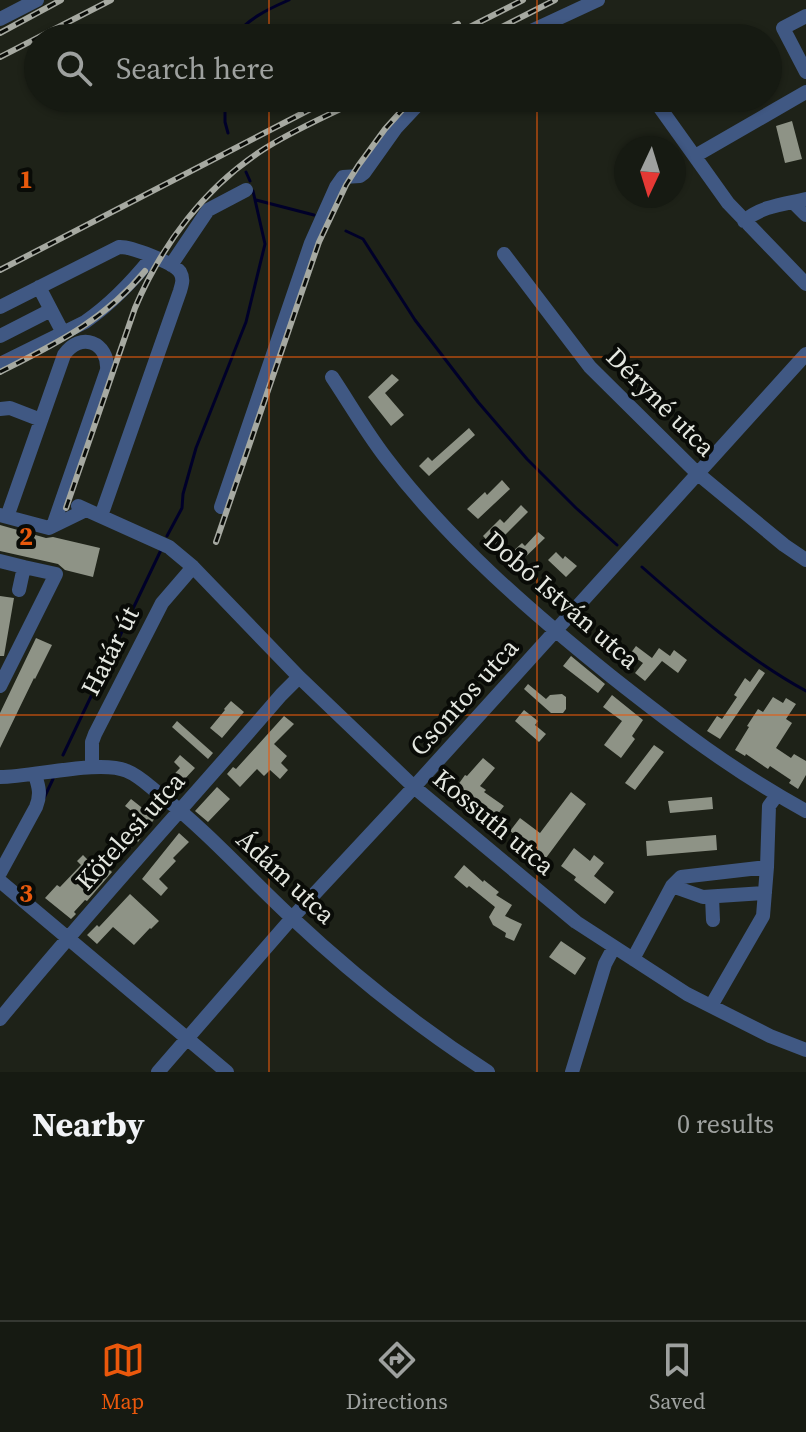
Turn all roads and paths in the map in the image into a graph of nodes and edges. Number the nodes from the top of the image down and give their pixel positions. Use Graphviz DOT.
graph roads {
  1 [pos="37,0"];
  2 [pos="598,0"];
  3 [pos="806,16"];
  4 [pos="0,19"];
  5 [pos="546,24"];
  6 [pos="806,72"];
  7 [pos="806,92"];
  8 [pos="782,106"];
  9 [pos="411,112"];
  10 [pos="663,112"];
  11 [pos="771,112"];
  12 [pos="695,156"];
  13 [pos="246,190"];
  14 [pos="800,200"];
  15 [pos="806,215"];
  16 [pos="744,221"];
  17 [pos="504,254"];
  18 [pos="152,257"];
  19 [pos="171,265"];
  20 [pos="804,276"];
  21 [pos="39,287"];
  22 [pos="0,307"];
  23 [pos="51,310"];
  24 [pos="63,333"];
  25 [pos="0,336"];
  26 [pos="806,354"];
  27 [pos="0,364"];
  28 [pos="332,377"];
  29 [pos="0,409"];
  30 [pos="41,420"];
  31 [pos="697,473"];
  32 [pos="221,507"];
  33 [pos="4,516"];
  34 [pos="101,516"];
  35 [pos="53,526"];
  36 [pos="806,560"];
  37 [pos="0,561"];
  38 [pos="24,567"];
  39 [pos="193,567"];
  40 [pos="19,590"];
  41 [pos="556,632"];
  42 [pos="299,677"];
  43 [pos="0,686"];
  44 [pos="92,767"];
  45 [pos="35,775"];
  46 [pos="0,777"];
  47 [pos="414,787"];
  48 [pos="777,795"];
  49 [pos="181,811"];
  50 [pos="806,811"];
  51 [pos="767,867"];
  52 [pos="0,873"];
  53 [pos="0,881"];
  54 [pos="679,888"];
  55 [pos="765,893"];
  56 [pos="712,897"];
  57 [pos="292,918"];
  58 [pos="713,920"];
  59 [pos="67,937"];
  60 [pos="614,947"];
  61 [pos="633,959"];
  62 [pos="711,1006"];
  63 [pos="0,1019"];
  64 [pos="188,1040"];
  65 [pos="806,1050"];
  66 [pos="158,1072"];
  67 [pos="227,1072"];
  68 [pos="488,1072"];
  69 [pos="572,1072"];
  1 -- 4 [label="street"];
  2 -- 5 [label="street"];
  3 -- 6 [label="street"];
  7 -- 8 [label="street"];
  9 -- 32 [label="street"];
  10 -- 12 [label="street"];
  11 -- 12 [label="street"];
  12 -- 16 [label="street"];
  13 -- 19 [label="street"];
  14 -- 15 [label="street"];
  14 -- 16 [label="street"];
  16 -- 20 [label="street"];
  17 -- 31 [label="street, Déryné utca"];
  18 -- 19 [label="street"];
  18 -- 21 [label="street"];
  18 -- 24 [label="street"];
  19 -- 34 [label="street"];
  21 -- 22 [label="street"];
  21 -- 23 [label="street"];
  23 -- 24 [label="street"];
  23 -- 25 [label="street"];
  24 -- 27 [label="street"];
  26 -- 31 [label="street, Csontos utca"];
  28 -- 41 [label="street, Dobó István utca"];
  29 -- 30 [label="street"];
  30 -- 33 [label="street"];
  30 -- 35 [label="street"];
  31 -- 36 [label="street, Déryné utca"];
  31 -- 41 [label="street, Csontos utca"];
  33 -- 35 [label="street"];
  34 -- 35 [label="street, Kossuth utca"];
  34 -- 39 [label="street, Kossuth utca"];
  37 -- 38 [label="street"];
  38 -- 40 [label="street"];
  38 -- 43 [label="street"];
  39 -- 42 [label="street, Kossuth utca"];
  39 -- 44 [label="street, Határ út"];
  41 -- 47 [label="street, Csontos utca"];
  41 -- 48 [label="street, Dobó István utca"];
  42 -- 47 [label="street, Kossuth utca"];
  42 -- 49 [label="street, Kötelesi utca"];
  44 -- 45 [label="street, Ádám utca"];
  44 -- 49 [label="street, Ádám utca"];
  45 -- 46 [label="street, Ádám utca"];
  45 -- 52 [label="street"];
  47 -- 57 [label="street, Csontos utca"];
  47 -- 60 [label="street, Kossuth utca"];
  48 -- 50 [label="street, Dobó István utca"];
  48 -- 51 [label="street"];
  49 -- 57 [label="street, Ádám utca"];
  49 -- 59 [label="street, Kötelesi utca"];
  51 -- 54 [label="street"];
  51 -- 55 [label="street"];
  53 -- 59 [label="street"];
  54 -- 56 [label="street"];
  54 -- 61 [label="street"];
  55 -- 56 [label="street"];
  55 -- 62 [label="street"];
  56 -- 58 [label="street"];
  57 -- 64 [label="street, Csontos utca"];
  57 -- 68 [label="street, Ádám utca"];
  59 -- 63 [label="street, Kötelesi utca"];
  59 -- 64 [label="street"];
  60 -- 61 [label="street, Kossuth utca"];
  60 -- 69 [label="street"];
  61 -- 62 [label="street, Kossuth utca"];
  62 -- 65 [label="street, Kossuth utca"];
  64 -- 66 [label="street, Csontos utca"];
  64 -- 67 [label="street"];
}
